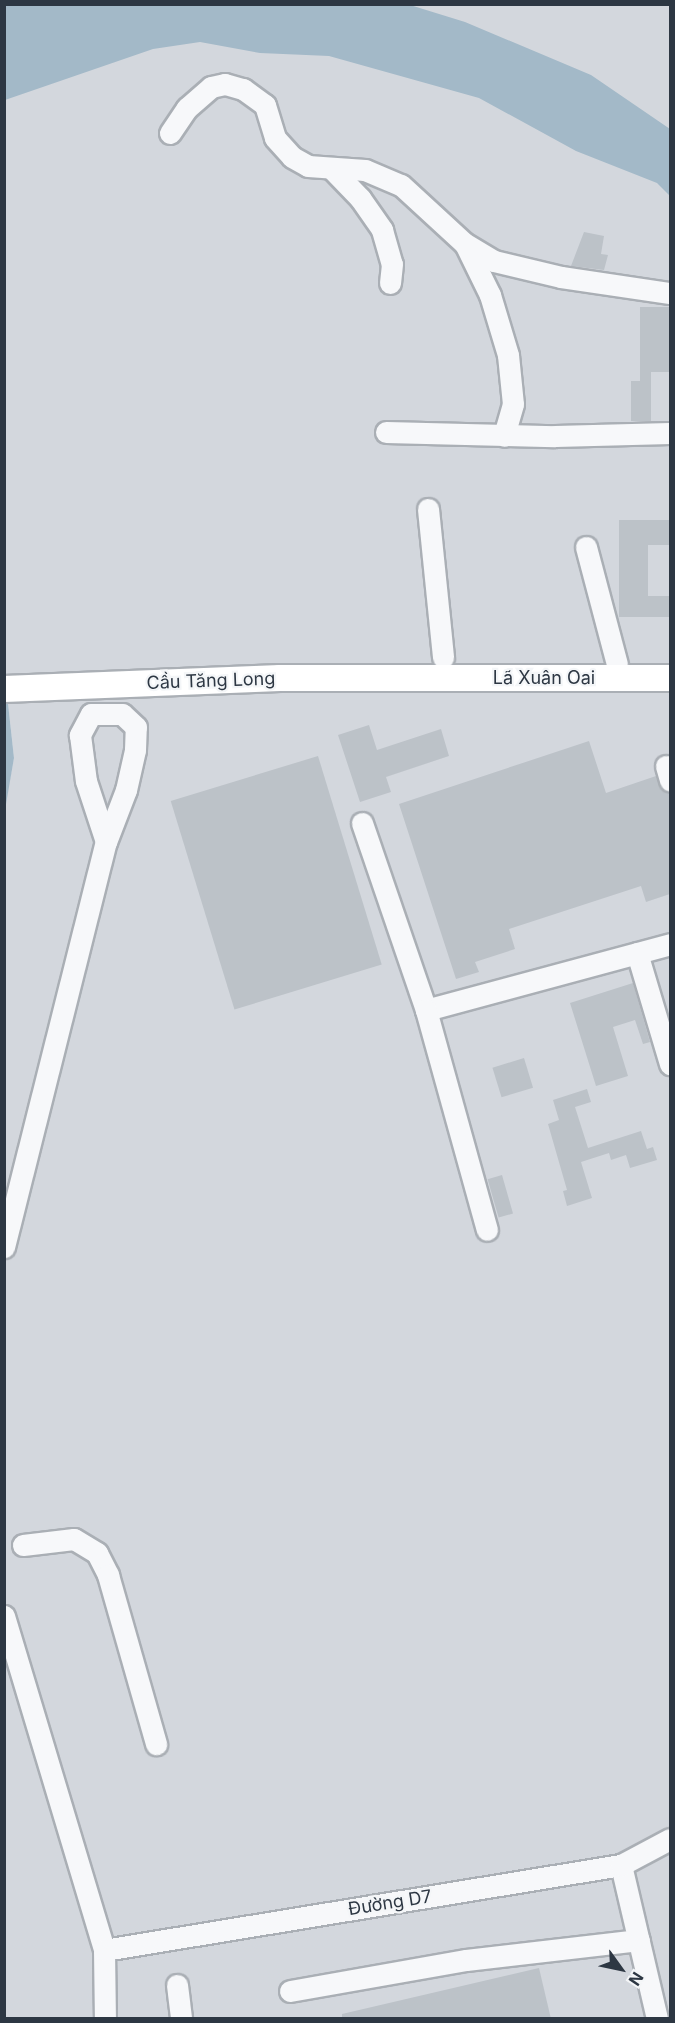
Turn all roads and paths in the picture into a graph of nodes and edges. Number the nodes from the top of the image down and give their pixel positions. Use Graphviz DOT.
graph roads {
  1 [pos="170,133"];
  2 [pos="331,168"];
  3 [pos="464,243"];
  4 [pos="390,283"];
  5 [pos="670,293"];
  6 [pos="386,432"];
  7 [pos="670,433"];
  8 [pos="504,436"];
  9 [pos="428,509"];
  10 [pos="586,547"];
  11 [pos="443,657"];
  12 [pos="617,664"];
  13 [pos="670,678"];
  14 [pos="417,679"];
  15 [pos="4,689"];
  16 [pos="362,823"];
  17 [pos="106,842"];
  18 [pos="670,944"];
  19 [pos="637,954"];
  20 [pos="426,1010"];
  21 [pos="670,1064"];
  22 [pos="487,1230"];
  23 [pos="4,1247"];
  24 [pos="13,1549"];
  25 [pos="4,1616"];
  26 [pos="156,1743"];
  27 [pos="670,1839"];
  28 [pos="621,1865"];
  29 [pos="639,1940"];
  30 [pos="104,1950"];
  31 [pos="177,1985"];
  32 [pos="290,1991"];
  33 [pos="105,2019"];
  34 [pos="181,2019"];
  35 [pos="657,2019"];
  1 -- 2 [label="street"];
  2 -- 3 [label="street"];
  2 -- 4 [label="street"];
  3 -- 5 [label="street"];
  3 -- 8 [label="street"];
  6 -- 8 [label="street"];
  7 -- 8 [label="street"];
  9 -- 11 [label="street"];
  10 -- 12 [label="street"];
  13 -- 14 [label="main road, Lã Xuân Oai"];
  14 -- 15 [label="main road, Cầu Tăng Long"];
  16 -- 20 [label="street"];
  17 -- 17 [label="street"];
  17 -- 23 [label="street"];
  18 -- 19 [label="street"];
  19 -- 20 [label="street"];
  19 -- 21 [label="street"];
  20 -- 22 [label="street"];
  24 -- 26 [label="street"];
  25 -- 30 [label="street"];
  27 -- 28 [label="street, Đường D7"];
  28 -- 29 [label="street"];
  28 -- 30 [label="street, Đường D7"];
  29 -- 32 [label="street"];
  29 -- 35 [label="street"];
  30 -- 33 [label="street"];
  31 -- 34 [label="street"];
}
